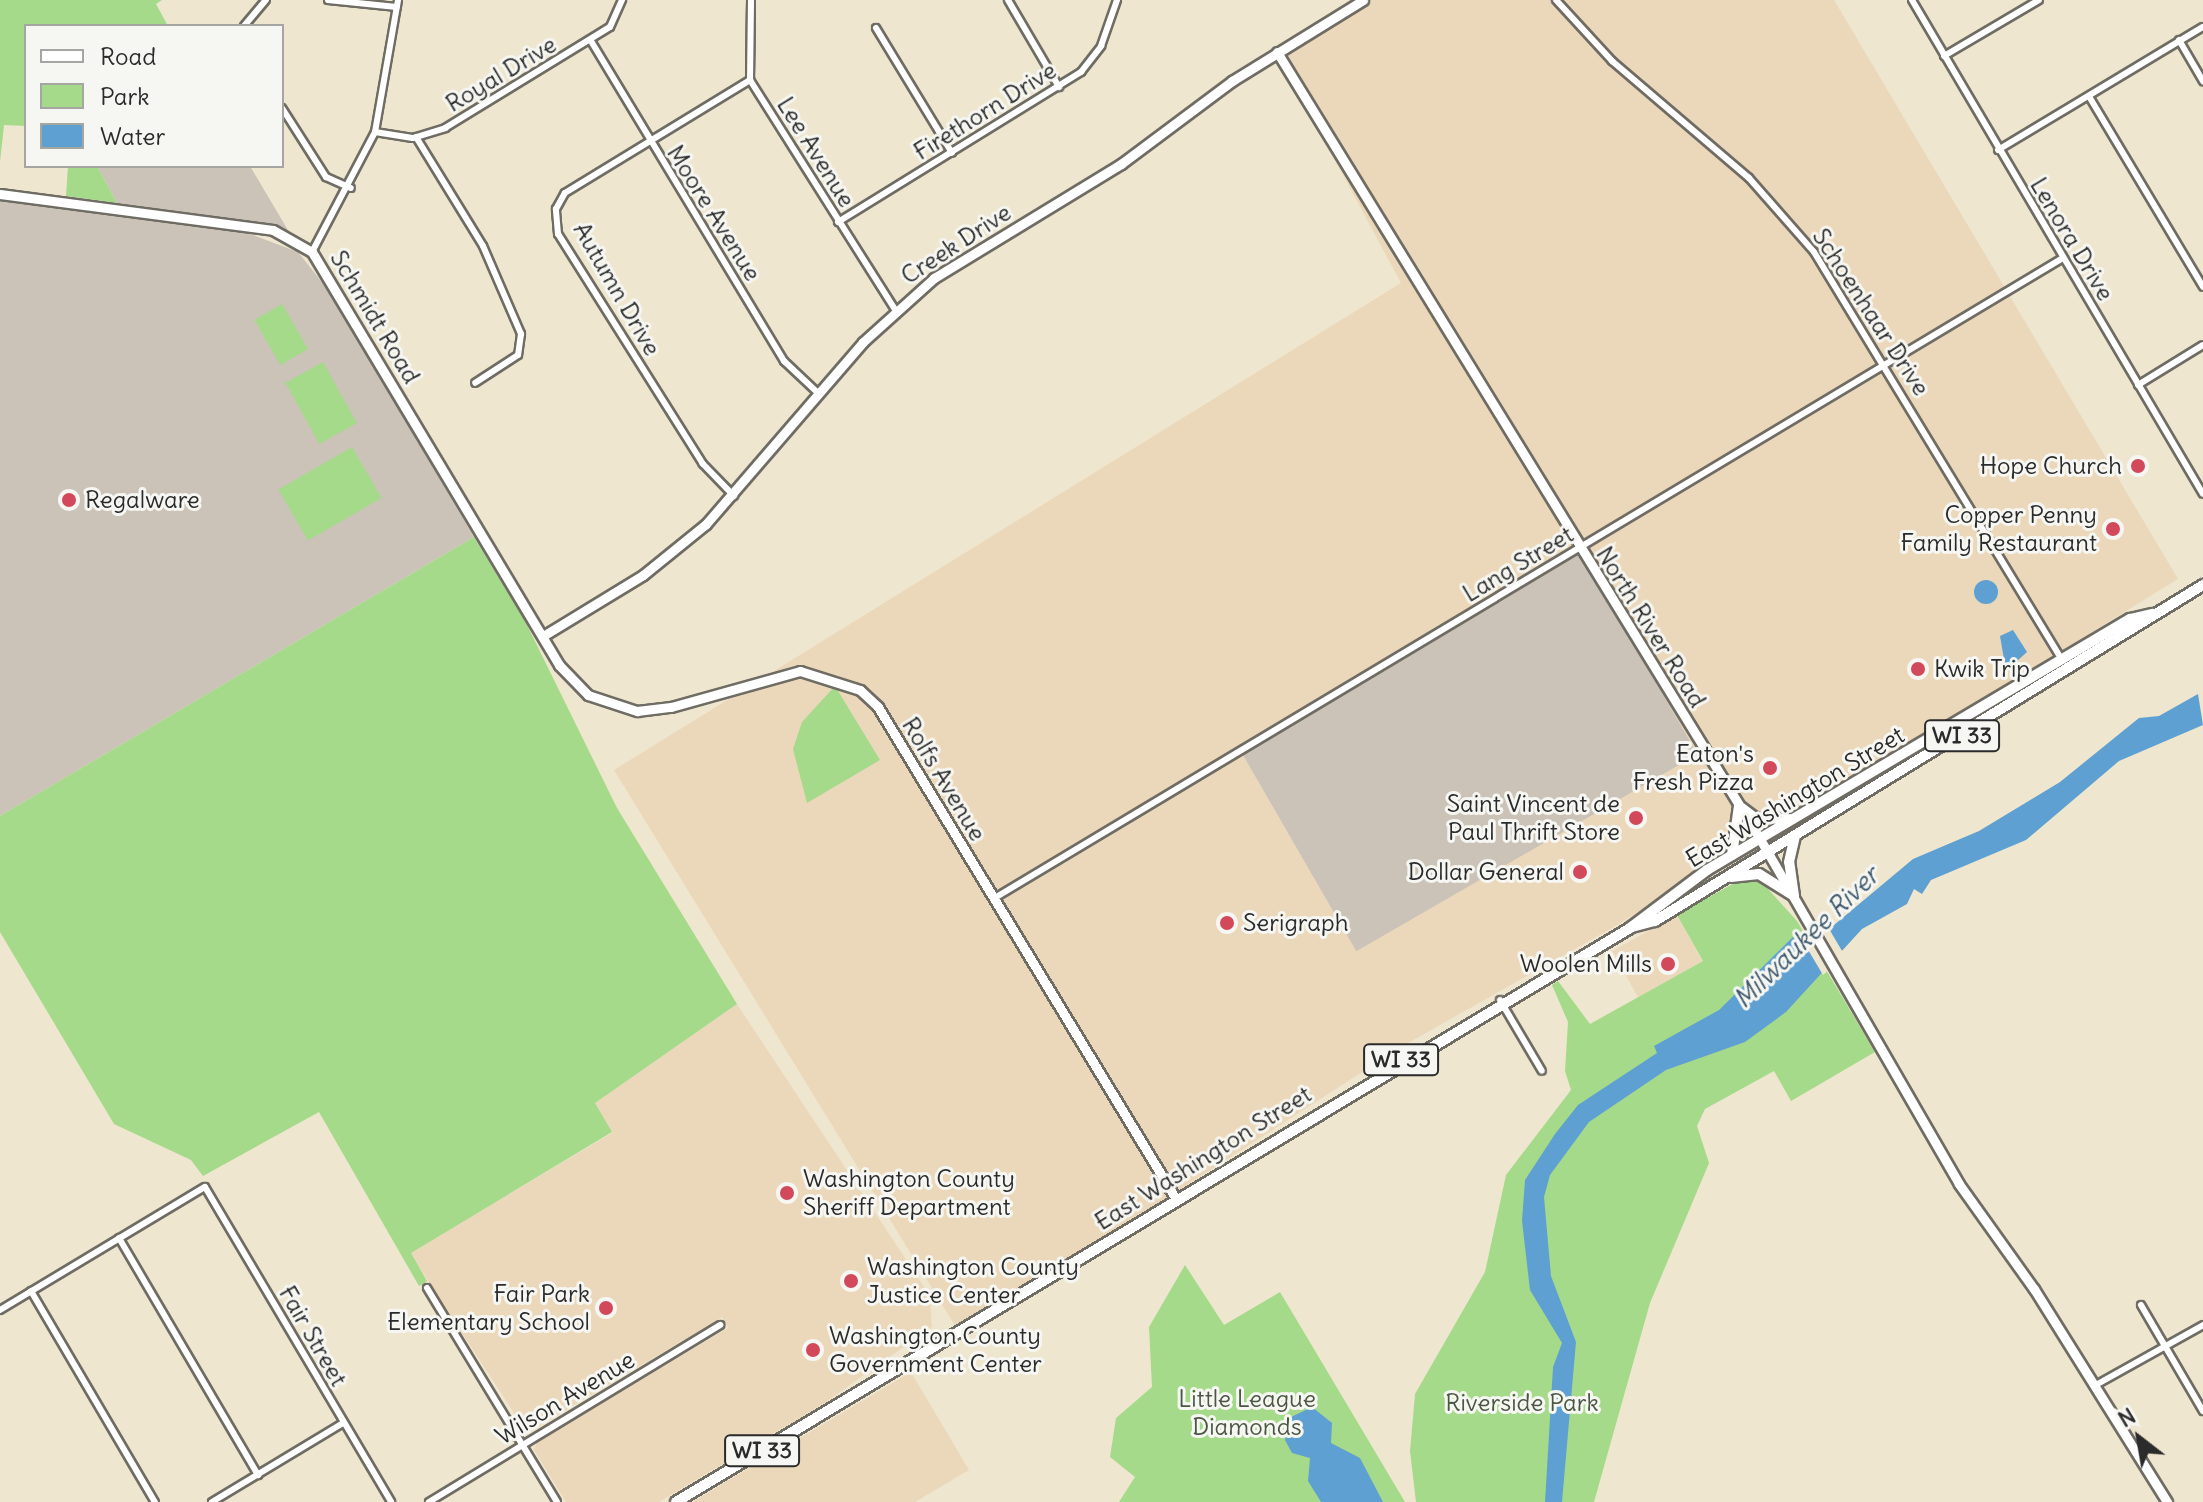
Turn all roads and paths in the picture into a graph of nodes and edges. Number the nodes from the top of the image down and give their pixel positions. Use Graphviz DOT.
graph roads {
  1 [pos="266,0"];
  2 [pos="328,0"];
  3 [pos="622,0"];
  4 [pos="751,0"];
  5 [pos="1008,0"];
  6 [pos="1117,0"];
  7 [pos="1363,0"];
  8 [pos="1556,0"];
  9 [pos="1912,0"];
  10 [pos="2039,0"];
  11 [pos="398,4"];
  12 [pos="246,24"];
  13 [pos="2203,27"];
  14 [pos="876,28"];
  15 [pos="2179,40"];
  16 [pos="591,41"];
  17 [pos="1277,52"];
  18 [pos="1944,56"];
  19 [pos="750,80"];
  20 [pos="2203,81"];
  21 [pos="1059,87"];
  22 [pos="2090,98"];
  23 [pos="284,111"];
  24 [pos="375,132"];
  25 [pos="416,137"];
  26 [pos="649,141"];
  27 [pos="1998,150"];
  28 [pos="952,153"];
  29 [pos="351,188"];
  30 [pos="0,194"];
  31 [pos="838,222"];
  32 [pos="312,252"];
  33 [pos="2061,259"];
  34 [pos="2203,287"];
  35 [pos="895,309"];
  36 [pos="2203,345"];
  37 [pos="1886,364"];
  38 [pos="475,383"];
  39 [pos="2138,385"];
  40 [pos="819,394"];
  41 [pos="2203,494"];
  42 [pos="734,496"];
  43 [pos="1579,549"];
  44 [pos="2203,585"];
  45 [pos="2152,614"];
  46 [pos="543,636"];
  47 [pos="2061,659"];
  48 [pos="1739,806"];
  49 [pos="1794,818"];
  50 [pos="1795,837"];
  51 [pos="1760,839"];
  52 [pos="1768,853"];
  53 [pos="1732,855"];
  54 [pos="1729,877"];
  55 [pos="1794,896"];
  56 [pos="993,899"];
  57 [pos="1630,928"];
  58 [pos="1500,1000"];
  59 [pos="1542,1071"];
  60 [pos="1176,1199"];
  61 [pos="119,1238"];
  62 [pos="427,1288"];
  63 [pos="31,1291"];
  64 [pos="2141,1305"];
  65 [pos="0,1310"];
  66 [pos="720,1325"];
  67 [pos="2203,1325"];
  68 [pos="2165,1344"];
  69 [pos="2094,1386"];
  70 [pos="2203,1411"];
  71 [pos="343,1423"];
  72 [pos="522,1445"];
  73 [pos="258,1475"];
  74 [pos="155,1502"];
  75 [pos="212,1502"];
  76 [pos="391,1502"];
  77 [pos="429,1502"];
  78 [pos="557,1502"];
  79 [pos="676,1502"];
  80 [pos="2167,1502"];
  1 -- 12 [label="street"];
  2 -- 11 [label="street"];
  3 -- 16 [label="street, Royal Drive"];
  4 -- 19 [label="street, Lee Avenue"];
  5 -- 21 [label="street"];
  6 -- 21 [label="street, Firethorn Drive"];
  7 -- 17 [label="street, Creek Drive"];
  8 -- 37 [label="street, Schoenhaar Drive"];
  9 -- 18 [label="street, Lenora Drive"];
  10 -- 18 [label="street"];
  11 -- 24 [label="street"];
  13 -- 15 [label="street"];
  14 -- 28 [label="street"];
  15 -- 20 [label="street"];
  15 -- 22 [label="street"];
  16 -- 25 [label="street, Royal Drive"];
  16 -- 26 [label="street, Moore Avenue"];
  17 -- 35 [label="street, Creek Drive"];
  17 -- 43 [label="street, North River Road"];
  18 -- 27 [label="street, Lenora Drive"];
  19 -- 26 [label="street, Autumn Drive"];
  19 -- 31 [label="street, Lee Avenue"];
  21 -- 28 [label="street, Firethorn Drive"];
  22 -- 27 [label="street"];
  22 -- 34 [label="street"];
  23 -- 29 [label="street"];
  24 -- 25 [label="street, Royal Drive"];
  24 -- 29 [label="street"];
  25 -- 38 [label="street"];
  26 -- 40 [label="street, Moore Avenue"];
  26 -- 42 [label="street, Autumn Drive"];
  27 -- 33 [label="street, Lenora Drive"];
  28 -- 31 [label="street, Firethorn Drive"];
  29 -- 32 [label="street"];
  30 -- 32 [label="street, Schmidt Road"];
  31 -- 35 [label="street, Lee Avenue"];
  32 -- 46 [label="street, Schmidt Road"];
  33 -- 37 [label="street, Lang Street"];
  33 -- 39 [label="street, Lenora Drive"];
  35 -- 40 [label="street, Creek Drive"];
  36 -- 39 [label="street"];
  37 -- 43 [label="street, Lang Street"];
  37 -- 47 [label="street, Schoenhaar Drive"];
  39 -- 41 [label="street, Lenora Drive"];
  40 -- 42 [label="street, Creek Drive"];
  42 -- 46 [label="street, Creek Drive"];
  43 -- 48 [label="street, North River Road"];
  43 -- 56 [label="street, Lang Street"];
  44 -- 45 [label="main road, East Washington Street / WI 33"];
  45 -- 47 [label="main road, East Washington Street / WI 33"];
  45 -- 50 [label="main road, East Washington Street / WI 33"];
  46 -- 56 [label="street, Rolfs Avenue"];
  47 -- 49 [label="main road, East Washington Street / WI 33"];
  48 -- 49 [label="main road"];
  48 -- 51 [label="street, North River Road"];
  48 -- 53 [label="main road"];
  49 -- 51 [label="main road, East Washington Street / WI 33"];
  50 -- 52 [label="main road, East Washington Street / WI 33"];
  50 -- 55 [label="main road"];
  51 -- 52 [label="street, North River Road"];
  51 -- 53 [label="main road, East Washington Street / WI 33"];
  52 -- 54 [label="main road, East Washington Street / WI 33"];
  52 -- 55 [label="street, North River Road"];
  53 -- 57 [label="main road, East Washington Street / WI 33"];
  54 -- 55 [label="main road"];
  54 -- 57 [label="main road, East Washington Street / WI 33"];
  55 -- 69 [label="street, North River Road"];
  56 -- 60 [label="street, Rolfs Avenue"];
  57 -- 58 [label="main road, East Washington Street / WI 33"];
  58 -- 59 [label="street"];
  58 -- 60 [label="main road, East Washington Street / WI 33"];
  60 -- 79 [label="main road, East Washington Street / WI 33"];
  61 -- 63 [label="street"];
  61 -- 71 [label="street, Fair Street"];
  61 -- 73 [label="street"];
  62 -- 72 [label="street"];
  63 -- 65 [label="street"];
  63 -- 74 [label="street"];
  64 -- 68 [label="street"];
  66 -- 72 [label="street, Wilson Avenue"];
  67 -- 68 [label="street"];
  68 -- 69 [label="street"];
  68 -- 70 [label="street"];
  69 -- 80 [label="street, North River Road"];
  71 -- 73 [label="street"];
  71 -- 76 [label="street, Fair Street"];
  72 -- 77 [label="street, Wilson Avenue"];
  72 -- 78 [label="street"];
  73 -- 75 [label="street"];
}
